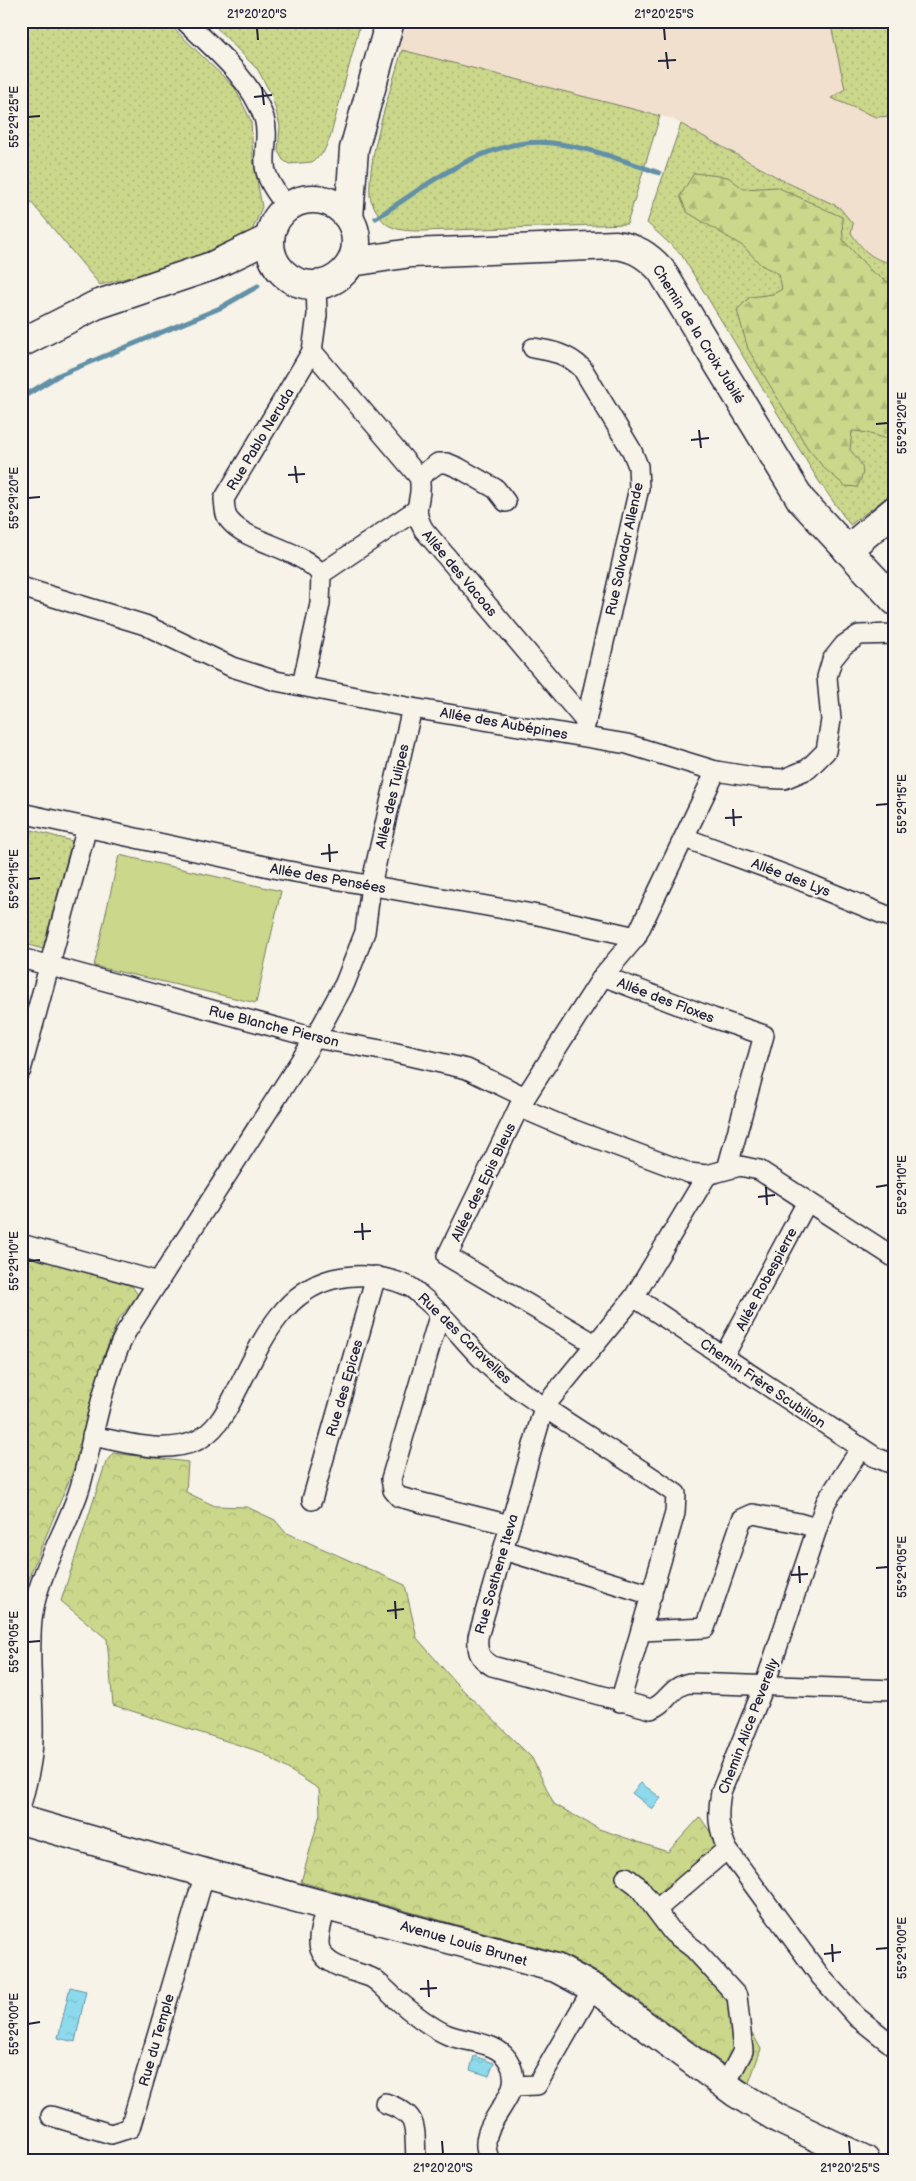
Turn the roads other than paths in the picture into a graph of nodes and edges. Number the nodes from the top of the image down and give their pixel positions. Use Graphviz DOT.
graph roads {
  1 [pos="185,21"];
  2 [pos="390,21"];
  3 [pos="354,150"];
  4 [pos="317,198"];
  5 [pos="287,207"];
  6 [pos="352,225"];
  7 [pos="270,238"];
  8 [pos="411,253"];
  9 [pos="352,262"];
  10 [pos="276,264"];
  11 [pos="212,266"];
  12 [pos="316,285"];
  13 [pos="21,343"];
  14 [pos="533,348"];
  15 [pos="312,351"];
  16 [pos="419,477"];
  17 [pos="506,502"];
  18 [pos="416,510"];
  19 [pos="895,510"];
  20 [pos="846,550"];
  21 [pos="321,574"];
  22 [pos="21,587"];
  23 [pos="895,601"];
  24 [pos="895,634"];
  25 [pos="302,685"];
  26 [pos="412,708"];
  27 [pos="584,729"];
  28 [pos="716,771"];
  29 [pos="21,813"];
  30 [pos="87,828"];
  31 [pos="685,838"];
  32 [pos="371,885"];
  33 [pos="895,919"];
  34 [pos="636,937"];
  35 [pos="21,958"];
  36 [pos="50,966"];
  37 [pos="603,976"];
  38 [pos="314,1038"];
  39 [pos="21,1070"];
  40 [pos="522,1102"];
  41 [pos="728,1168"];
  42 [pos="707,1175"];
  43 [pos="807,1202"];
  44 [pos="21,1244"];
  45 [pos="895,1258"];
  46 [pos="376,1276"];
  47 [pos="159,1282"];
  48 [pos="634,1297"];
  49 [pos="440,1313"];
  50 [pos="595,1344"];
  51 [pos="724,1356"];
  52 [pos="544,1407"];
  53 [pos="92,1436"];
  54 [pos="861,1448"];
  55 [pos="895,1465"];
  56 [pos="312,1500"];
  57 [pos="510,1525"];
  58 [pos="816,1528"];
  59 [pos="503,1550"];
  60 [pos="652,1595"];
  61 [pos="642,1631"];
  62 [pos="765,1684"];
  63 [pos="895,1690"];
  64 [pos="620,1702"];
  65 [pos="21,1804"];
  66 [pos="21,1820"];
  67 [pos="727,1849"];
  68 [pos="205,1873"];
  69 [pos="626,1877"];
  70 [pos="327,1904"];
  71 [pos="656,1910"];
  72 [pos="592,1988"];
  73 [pos="895,2047"];
  74 [pos="725,2085"];
  75 [pos="513,2086"];
  76 [pos="385,2102"];
  77 [pos="51,2116"];
  78 [pos="416,2160"];
  79 [pos="490,2160"];
  80 [pos="865,2160"];
  1 -- 5 [label="street"];
  2 -- 3 [label="street"];
  3 -- 4 [label="street"];
  3 -- 6 [label="street"];
  4 -- 5 [label="street"];
  4 -- 6 [label="street"];
  5 -- 7 [label="street"];
  6 -- 8 [label="street, Chemin de la Croix Jubilé"];
  6 -- 9 [label="street"];
  7 -- 10 [label="street"];
  7 -- 11 [label="street"];
  8 -- 9 [label="street, Chemin de la Croix Jubilé"];
  8 -- 20 [label="street, Chemin de la Croix Jubilé"];
  9 -- 12 [label="street"];
  10 -- 11 [label="street"];
  10 -- 12 [label="street"];
  11 -- 13 [label="street"];
  12 -- 15 [label="street"];
  14 -- 27 [label="street, Rue Salvador Allende"];
  15 -- 16 [label="street"];
  15 -- 21 [label="street, Rue Pablo Neruda"];
  16 -- 17 [label="street"];
  16 -- 18 [label="street"];
  18 -- 21 [label="street"];
  18 -- 27 [label="street, Allée des Vacoas"];
  19 -- 20 [label="street"];
  20 -- 23 [label="street, Chemin de la Croix Jubilé"];
  21 -- 25 [label="street"];
  22 -- 25 [label="street, Allée des Aubépines"];
  24 -- 28 [label="street, Allée des Aubépines"];
  25 -- 26 [label="street, Allée des Aubépines"];
  26 -- 27 [label="street, Allée des Aubépines"];
  26 -- 32 [label="street, Allée des Tulipes"];
  27 -- 28 [label="street, Allée des Aubépines"];
  28 -- 31 [label="street, Allée des Floxes"];
  29 -- 30 [label="street, Allée des Pensées"];
  30 -- 32 [label="street, Allée des Pensées"];
  30 -- 36 [label="street"];
  31 -- 33 [label="street, Allée des Lys"];
  31 -- 34 [label="street, Allée des Floxes"];
  32 -- 34 [label="street, Allée des Pensées"];
  32 -- 38 [label="street, Allée des Tulipes"];
  34 -- 37 [label="street, Allée des Floxes"];
  35 -- 36 [label="street, Rue Blanche Pierson"];
  36 -- 38 [label="street, Rue Blanche Pierson"];
  36 -- 39 [label="street"];
  37 -- 40 [label="street, Allée des Epis Bleus"];
  37 -- 41 [label="street, Allée des Floxes"];
  38 -- 40 [label="street, Rue Blanche Pierson"];
  38 -- 47 [label="street, Allée des Tulipes"];
  40 -- 42 [label="street, Rue Blanche Pierson"];
  40 -- 50 [label="street, Allée des Epis Bleus"];
  41 -- 42 [label="street"];
  41 -- 43 [label="street"];
  42 -- 48 [label="street"];
  43 -- 45 [label="street"];
  43 -- 51 [label="street, Allée Robespierre"];
  44 -- 47 [label="street"];
  46 -- 49 [label="street, Rue des Caravelles"];
  46 -- 53 [label="street, Rue des Caravelles"];
  46 -- 56 [label="street, Rue des Epices"];
  47 -- 53 [label="street, Allée des Tulipes"];
  48 -- 50 [label="street"];
  48 -- 51 [label="street, Chemin Frère Scubilion"];
  49 -- 52 [label="street, Rue des Caravelles"];
  49 -- 57 [label="street"];
  50 -- 52 [label="street"];
  51 -- 54 [label="street, Chemin Frère Scubilion"];
  52 -- 57 [label="street, Rue Sosthene Iteva"];
  52 -- 60 [label="street, Rue des Caravelles"];
  53 -- 65 [label="street, Allée des Tulipes"];
  54 -- 55 [label="street, Chemin Frère Scubilion"];
  54 -- 58 [label="street, Chemin Alice Peverelly"];
  57 -- 59 [label="street, Rue Sosthene Iteva"];
  58 -- 61 [label="street"];
  58 -- 62 [label="street, Chemin Alice Peverelly"];
  59 -- 60 [label="street"];
  59 -- 64 [label="street, Rue Sosthene Iteva"];
  60 -- 61 [label="street, Rue des Caravelles"];
  61 -- 64 [label="street, Rue des Caravelles"];
  62 -- 63 [label="street"];
  62 -- 64 [label="street"];
  62 -- 67 [label="street, Chemin Alice Peverelly"];
  66 -- 68 [label="street, Avenue Louis Brunet"];
  67 -- 71 [label="street"];
  67 -- 73 [label="street, Chemin Alice Peverelly"];
  68 -- 70 [label="street, Avenue Louis Brunet"];
  68 -- 77 [label="street, Rue du Temple"];
  69 -- 71 [label="street"];
  70 -- 72 [label="street, Avenue Louis Brunet"];
  70 -- 75 [label="street"];
  71 -- 74 [label="street"];
  72 -- 74 [label="street, Avenue Louis Brunet"];
  72 -- 75 [label="street"];
  74 -- 80 [label="street, Avenue Louis Brunet"];
  75 -- 79 [label="street"];
  76 -- 78 [label="street"];
}
